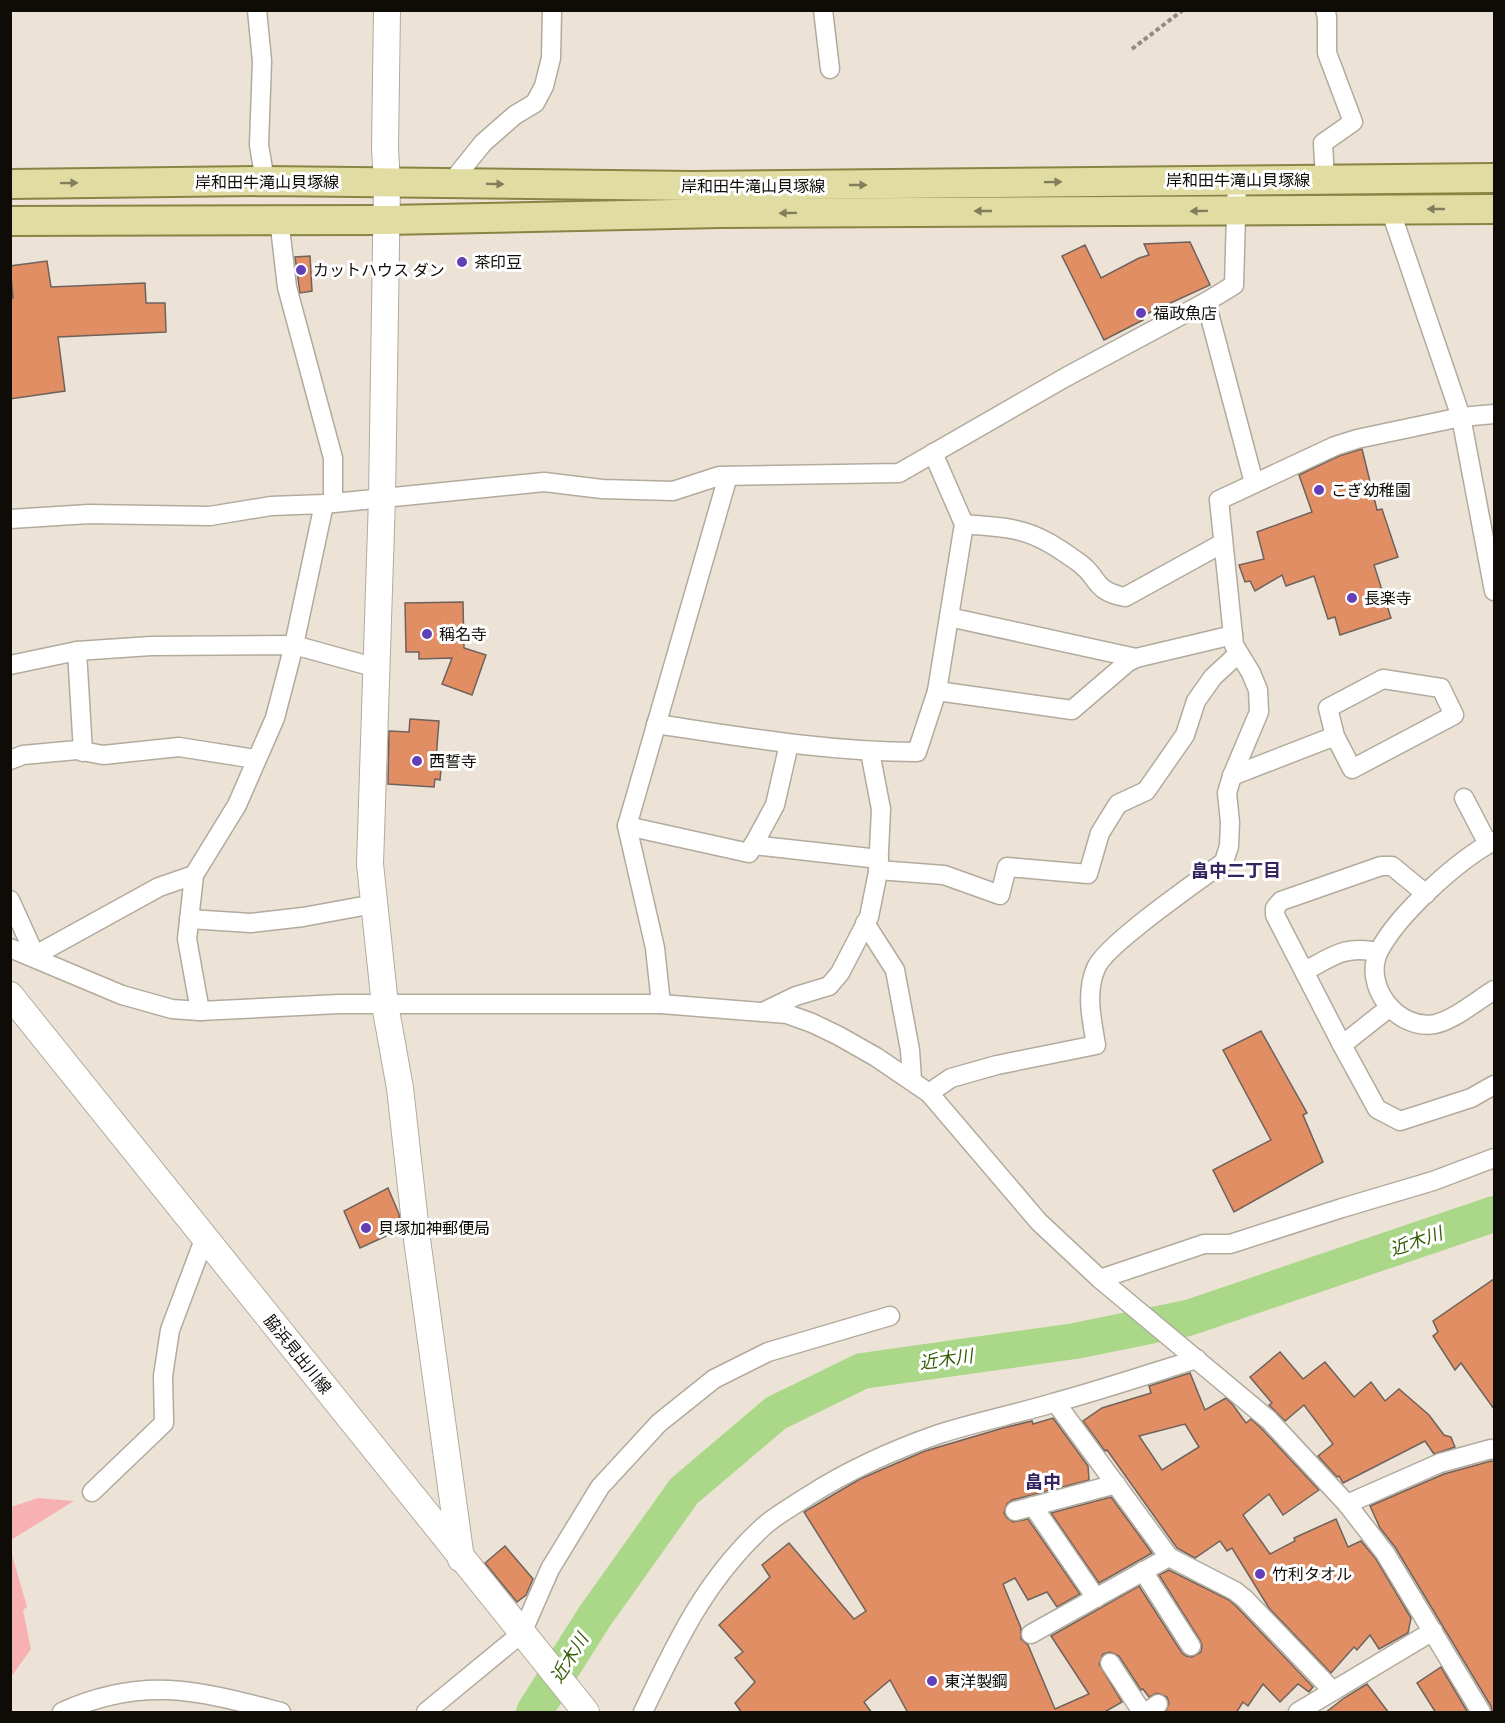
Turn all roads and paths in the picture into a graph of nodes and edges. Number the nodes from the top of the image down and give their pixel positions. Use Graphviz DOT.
graph roads {
  1 [pos="256,10"];
  2 [pos="387,10"];
  3 [pos="552,10"];
  4 [pos="823,10"];
  5 [pos="1183,10"];
  6 [pos="1325,10"];
  7 [pos="1132,49"];
  8 [pos="830,69"];
  9 [pos="1494,178"];
  10 [pos="1324,179"];
  11 [pos="265,181"];
  12 [pos="1237,181"];
  13 [pos="387,183"];
  14 [pos="10,184"];
  15 [pos="450,184"];
  16 [pos="1390,209"];
  17 [pos="1494,209"];
  18 [pos="1237,211"];
  19 [pos="279,219"];
  20 [pos="386,220"];
  21 [pos="10,221"];
  22 [pos="1206,302"];
  23 [pos="1494,414"];
  24 [pos="1461,417"];
  25 [pos="933,453"];
  26 [pos="728,476"];
  27 [pos="1254,483"];
  28 [pos="382,498"];
  29 [pos="328,504"];
  30 [pos="10,519"];
  31 [pos="964,524"];
  32 [pos="1223,543"];
  33 [pos="1494,591"];
  34 [pos="949,617"];
  35 [pos="1233,635"];
  36 [pos="294,645"];
  37 [pos="77,651"];
  38 [pos="1238,654"];
  39 [pos="1136,658"];
  40 [pos="10,665"];
  41 [pos="377,668"];
  42 [pos="936,691"];
  43 [pos="656,724"];
  44 [pos="1335,736"];
  45 [pos="789,744"];
  46 [pos="83,752"];
  47 [pos="870,752"];
  48 [pos="255,759"];
  49 [pos="10,760"];
  50 [pos="1232,776"];
  51 [pos="1464,798"];
  52 [pos="627,826"];
  53 [pos="1491,842"];
  54 [pos="753,845"];
  55 [pos="879,864"];
  56 [pos="194,875"];
  57 [pos="1426,894"];
  58 [pos="10,900"];
  59 [pos="374,904"];
  60 [pos="189,919"];
  61 [pos="865,923"];
  62 [pos="10,948"];
  63 [pos="1378,952"];
  64 [pos="34,956"];
  65 [pos="1305,971"];
  66 [pos="1494,990"];
  67 [pos="10,995"];
  68 [pos="661,1004"];
  69 [pos="385,1005"];
  70 [pos="1390,1007"];
  71 [pos="200,1011"];
  72 [pos="765,1011"];
  73 [pos="1342,1045"];
  74 [pos="912,1080"];
  75 [pos="1494,1085"];
  76 [pos="929,1093"];
  77 [pos="1494,1158"];
  78 [pos="205,1237"];
  79 [pos="1104,1282"];
  80 [pos="890,1316"];
  81 [pos="1193,1357"];
  82 [pos="1056,1403"];
  83 [pos="1494,1450"];
  84 [pos="1116,1484"];
  85 [pos="92,1492"];
  86 [pos="1347,1504"];
  87 [pos="1169,1557"];
  88 [pos="461,1559"];
  89 [pos="1143,1571"];
  90 [pos="1096,1598"];
  91 [pos="1433,1631"];
  92 [pos="522,1633"];
  93 [pos="1031,1634"];
  94 [pos="1191,1646"];
  95 [pos="1110,1663"];
  96 [pos="1333,1691"];
  97 [pos="1149,1710"];
  98 [pos="62,1713"];
  99 [pos="281,1713"];
  100 [pos="426,1713"];
  101 [pos="586,1713"];
  102 [pos="643,1713"];
  103 [pos="1298,1713"];
  104 [pos="1481,1713"];
  1 -- 11 [label="street"];
  2 -- 13 [label="street"];
  3 -- 15 [label="street"];
  4 -- 8 [label="street"];
  5 -- 7 [label="path"];
  6 -- 10 [label="street"];
  9 -- 10 [label="main road, 岸和田牛滝山貝塚線"];
  10 -- 12 [label="main road, 岸和田牛滝山貝塚線"];
  11 -- 13 [label="main road, 岸和田牛滝山貝塚線"];
  14 -- 11 [label="main road, 岸和田牛滝山貝塚線, one-way"];
  15 -- 12 [label="main road, 岸和田牛滝山貝塚線, one-way"];
  12 -- 18 [label="street"];
  13 -- 15 [label="main road, 岸和田牛滝山貝塚線"];
  13 -- 20 [label="street"];
  17 -- 16 [label="main road, 岸和田牛滝山貝塚線, one-way"];
  16 -- 18 [label="main road, 岸和田牛滝山貝塚線"];
  16 -- 24 [label="street"];
  18 -- 20 [label="main road, 岸和田牛滝山貝塚線, one-way"];
  18 -- 22 [label="street"];
  19 -- 20 [label="main road, 岸和田牛滝山貝塚線"];
  19 -- 21 [label="main road, 岸和田牛滝山貝塚線"];
  19 -- 29 [label="street"];
  20 -- 28 [label="street"];
  22 -- 25 [label="street"];
  22 -- 27 [label="street"];
  23 -- 24 [label="street"];
  24 -- 27 [label="street"];
  24 -- 33 [label="street"];
  25 -- 26 [label="street"];
  25 -- 31 [label="street"];
  26 -- 28 [label="street"];
  26 -- 43 [label="street"];
  27 -- 32 [label="street"];
  28 -- 29 [label="street"];
  28 -- 41 [label="street"];
  29 -- 30 [label="street"];
  29 -- 36 [label="street"];
  31 -- 32 [label="street"];
  31 -- 34 [label="street"];
  32 -- 35 [label="street"];
  34 -- 39 [label="street"];
  34 -- 42 [label="street"];
  35 -- 38 [label="street"];
  35 -- 39 [label="street"];
  36 -- 37 [label="street"];
  36 -- 41 [label="street"];
  36 -- 48 [label="street"];
  37 -- 40 [label="street"];
  37 -- 46 [label="street"];
  38 -- 50 [label="street"];
  38 -- 55 [label="street"];
  39 -- 42 [label="street"];
  41 -- 59 [label="street"];
  42 -- 47 [label="street"];
  43 -- 45 [label="street"];
  43 -- 52 [label="street"];
  44 -- 44 [label="street"];
  44 -- 50 [label="street"];
  45 -- 47 [label="street"];
  45 -- 54 [label="street"];
  46 -- 48 [label="street"];
  46 -- 49 [label="street"];
  47 -- 55 [label="street"];
  48 -- 56 [label="street"];
  50 -- 76 [label="street"];
  51 -- 53 [label="street"];
  52 -- 54 [label="street"];
  52 -- 68 [label="street"];
  53 -- 57 [label="street"];
  54 -- 55 [label="street"];
  55 -- 61 [label="street"];
  56 -- 60 [label="street"];
  56 -- 64 [label="street"];
  57 -- 63 [label="street"];
  57 -- 65 [label="street"];
  58 -- 64 [label="street"];
  59 -- 60 [label="street"];
  59 -- 69 [label="street"];
  60 -- 71 [label="street"];
  61 -- 72 [label="street"];
  61 -- 74 [label="street"];
  62 -- 64 [label="street"];
  63 -- 65 [label="street"];
  63 -- 70 [label="street"];
  64 -- 71 [label="street"];
  65 -- 73 [label="street"];
  66 -- 70 [label="street"];
  67 -- 78 [label="street, 脇浜見出川線"];
  68 -- 69 [label="street"];
  68 -- 72 [label="street"];
  69 -- 71 [label="street"];
  69 -- 88 [label="street"];
  70 -- 73 [label="street"];
  72 -- 74 [label="street"];
  73 -- 75 [label="street"];
  74 -- 76 [label="street"];
  76 -- 79 [label="street"];
  77 -- 79 [label="street"];
  78 -- 85 [label="street"];
  78 -- 88 [label="street, 脇浜見出川線"];
  79 -- 81 [label="street"];
  80 -- 92 [label="street"];
  81 -- 82 [label="street"];
  81 -- 86 [label="street"];
  82 -- 84 [label="street"];
  82 -- 102 [label="street"];
  83 -- 86 [label="street"];
  84 -- 87 [label="street"];
  84 -- 90 [label="street"];
  86 -- 91 [label="street"];
  87 -- 89 [label="street"];
  87 -- 96 [label="street"];
  88 -- 92 [label="street, 脇浜見出川線"];
  89 -- 90 [label="street"];
  89 -- 94 [label="street"];
  90 -- 93 [label="street"];
  91 -- 96 [label="street"];
  91 -- 104 [label="street"];
  92 -- 100 [label="street"];
  92 -- 101 [label="street, 脇浜見出川線"];
  95 -- 97 [label="street"];
  96 -- 103 [label="street"];
  98 -- 99 [label="street"];
}
